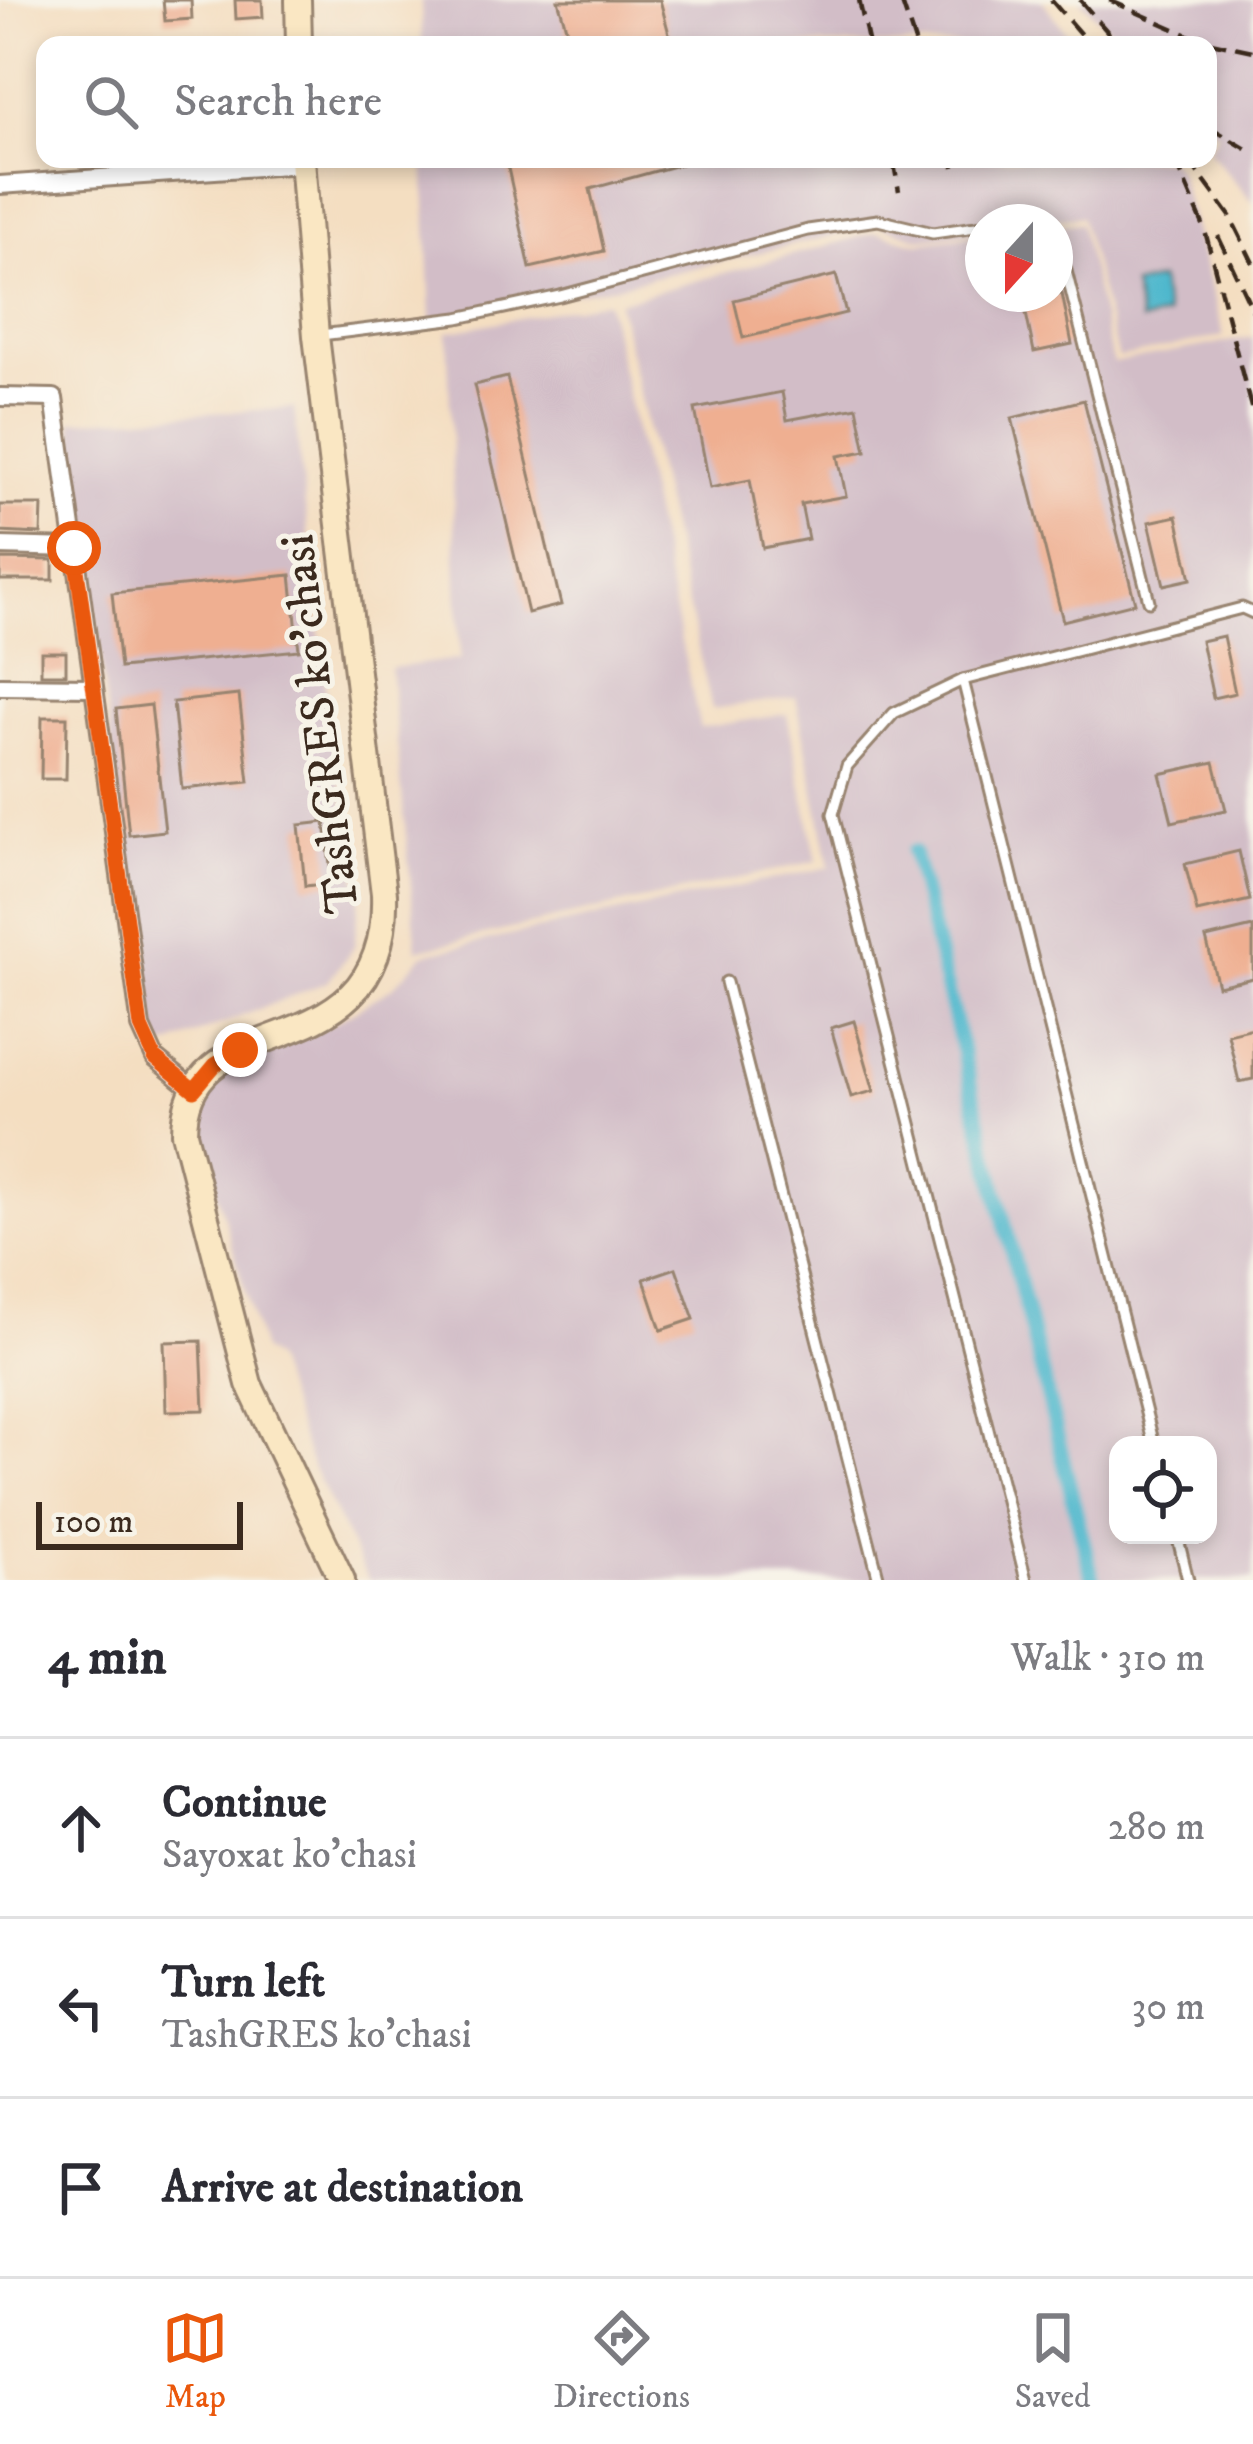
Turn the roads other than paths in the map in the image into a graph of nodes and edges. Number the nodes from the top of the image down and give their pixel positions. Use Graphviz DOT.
graph roads {
  1 [pos="298,0"];
  2 [pos="299,36"];
  3 [pos="223,168"];
  4 [pos="302,168"];
  5 [pos="0,185"];
  6 [pos="965,229"];
  7 [pos="1073,303"];
  8 [pos="316,335"];
  9 [pos="0,397"];
  10 [pos="0,546"];
  11 [pos="74,548"];
  12 [pos="1149,601"];
  13 [pos="1253,613"];
  14 [pos="963,680"];
  15 [pos="0,686"];
  16 [pos="91,687"];
  17 [pos="727,982"];
  18 [pos="194,1090"];
  19 [pos="1152,1436"];
  20 [pos="1179,1544"];
  21 [pos="342,1580"];
  22 [pos="879,1580"];
  23 [pos="1026,1580"];
  24 [pos="1188,1580"];
  1 -- 2 [label="main road"];
  3 -- 5 [label="street"];
  4 -- 8 [label="main road, TashGRES ko'chasi"];
  6 -- 8 [label="lane"];
  7 -- 12 [label="lane"];
  8 -- 18 [label="main road, TashGRES ko'chasi"];
  9 -- 11 [label="street"];
  10 -- 11 [label="street"];
  11 -- 16 [label="street"];
  13 -- 14 [label="lane"];
  14 -- 19 [label="lane"];
  14 -- 23 [label="lane"];
  15 -- 16 [label="street"];
  16 -- 18 [label="street"];
  17 -- 22 [label="lane"];
  18 -- 21 [label="main road"];
  20 -- 24 [label="lane"];
}
